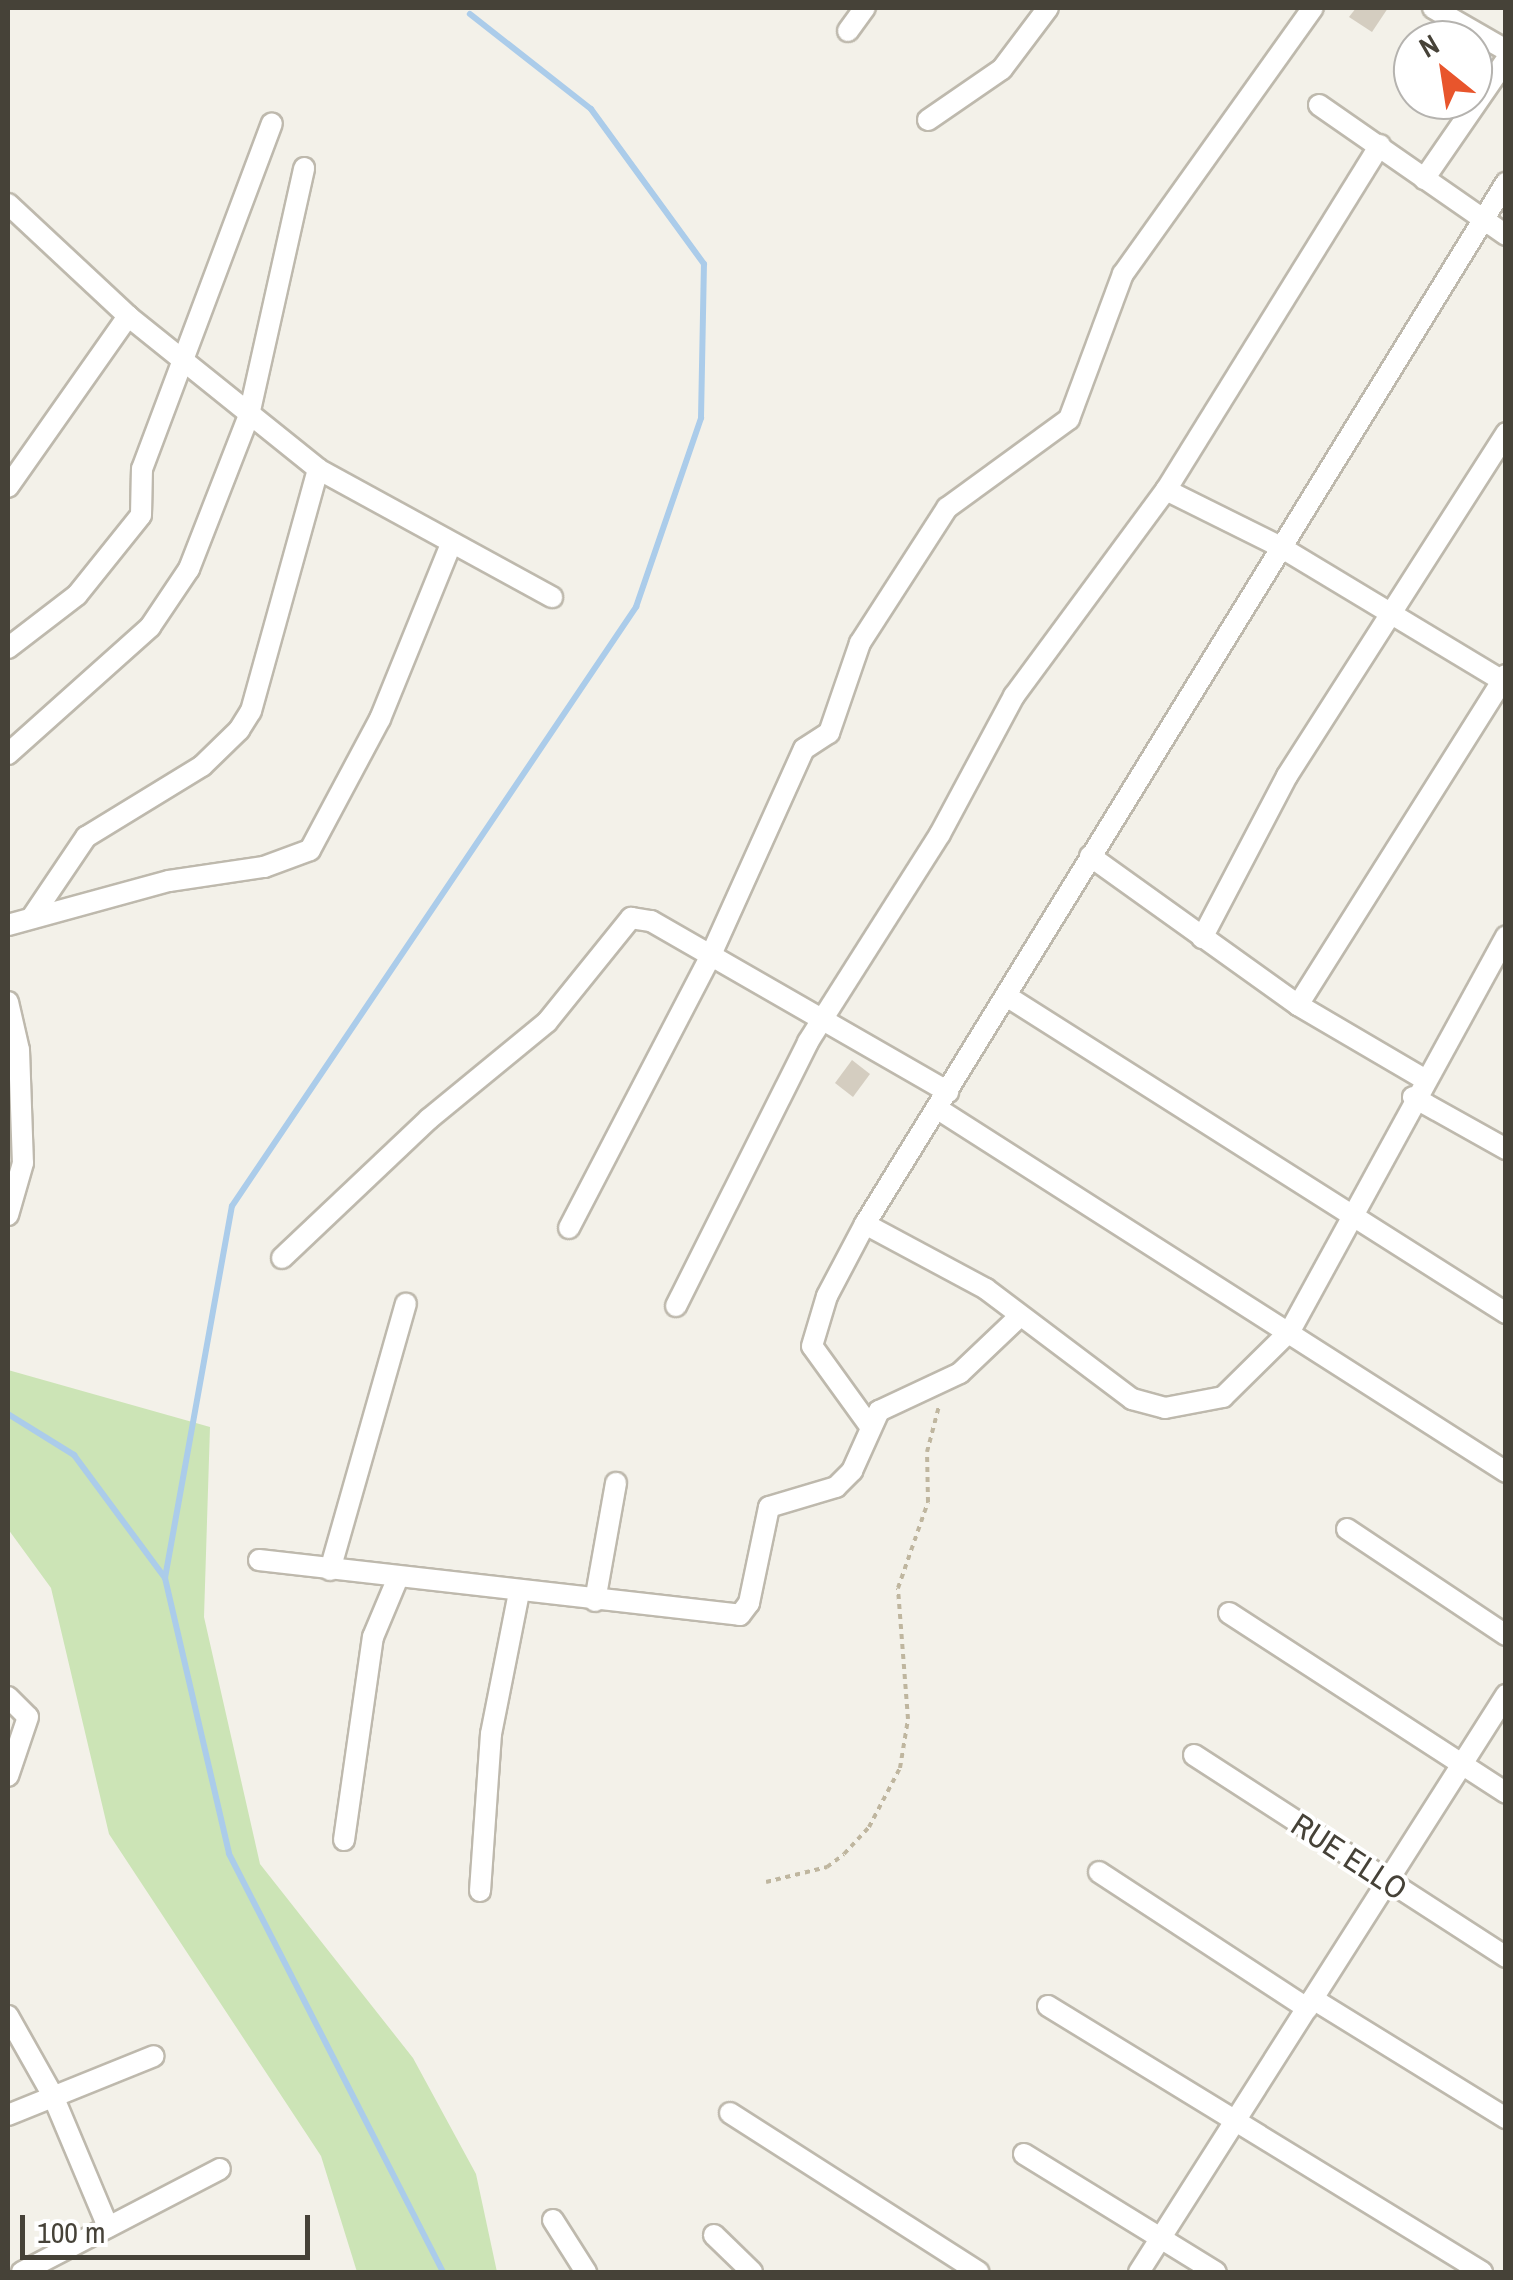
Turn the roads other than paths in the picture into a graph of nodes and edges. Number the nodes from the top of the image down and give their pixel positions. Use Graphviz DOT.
graph roads {
  1 [pos="864,8"];
  2 [pos="1048,8"];
  3 [pos="1313,8"];
  4 [pos="1432,8"];
  5 [pos="848,31"];
  6 [pos="1506,50"];
  7 [pos="1506,60"];
  8 [pos="1318,105"];
  9 [pos="928,120"];
  10 [pos="272,124"];
  11 [pos="1380,146"];
  12 [pos="304,168"];
  13 [pos="1424,179"];
  14 [pos="1506,183"];
  15 [pos="8,204"];
  16 [pos="1482,219"];
  17 [pos="1506,235"];
  18 [pos="128,316"];
  19 [pos="184,358"];
  20 [pos="249,415"];
  21 [pos="1506,432"];
  22 [pos="318,469"];
  23 [pos="8,487"];
  24 [pos="1166,490"];
  25 [pos="451,544"];
  26 [pos="1278,546"];
  27 [pos="552,597"];
  28 [pos="1391,616"];
  29 [pos="8,648"];
  30 [pos="1504,680"];
  31 [pos="8,754"];
  32 [pos="1090,856"];
  33 [pos="32,917"];
  34 [pos="8,925"];
  35 [pos="1506,936"];
  36 [pos="1202,938"];
  37 [pos="710,957"];
  38 [pos="1008,997"];
  39 [pos="8,1002"];
  40 [pos="1298,1005"];
  41 [pos="821,1022"];
  42 [pos="1419,1088"];
  43 [pos="943,1100"];
  44 [pos="1506,1149"];
  45 [pos="15,1162"];
  46 [pos="8,1215"];
  47 [pos="1354,1218"];
  48 [pos="865,1224"];
  49 [pos="569,1228"];
  50 [pos="282,1258"];
  51 [pos="406,1304"];
  52 [pos="676,1306"];
  53 [pos="1506,1313"];
  54 [pos="1020,1316"];
  55 [pos="1290,1332"];
  56 [pos="868,1425"];
  57 [pos="1506,1472"];
  58 [pos="616,1483"];
  59 [pos="1347,1530"];
  60 [pos="258,1560"];
  61 [pos="330,1570"];
  62 [pos="397,1580"];
  63 [pos="519,1592"];
  64 [pos="595,1601"];
  65 [pos="1229,1614"];
  66 [pos="1506,1635"];
  67 [pos="1506,1696"];
  68 [pos="8,1698"];
  69 [pos="1194,1755"];
  70 [pos="1462,1764"];
  71 [pos="8,1776"];
  72 [pos="1506,1793"];
  73 [pos="344,1840"];
  74 [pos="1100,1872"];
  75 [pos="1388,1882"];
  76 [pos="480,1891"];
  77 [pos="1506,1957"];
  78 [pos="1310,2003"];
  79 [pos="1048,2006"];
  80 [pos="8,2016"];
  81 [pos="154,2056"];
  82 [pos="53,2096"];
  83 [pos="730,2114"];
  84 [pos="8,2115"];
  85 [pos="1506,2118"];
  86 [pos="1235,2122"];
  87 [pos="1024,2154"];
  88 [pos="220,2169"];
  89 [pos="553,2220"];
  90 [pos="108,2227"];
  91 [pos="714,2236"];
  92 [pos="1161,2238"];
  93 [pos="22,2272"];
  94 [pos="586,2272"];
  95 [pos="752,2272"];
  96 [pos="979,2272"];
  97 [pos="1140,2272"];
  98 [pos="1216,2272"];
  99 [pos="1482,2272"];
  1 -- 5 [label="street"];
  2 -- 9 [label="street"];
  3 -- 37 [label="street"];
  4 -- 6 [label="street"];
  7 -- 13 [label="street"];
  8 -- 11 [label="street"];
  10 -- 19 [label="street"];
  11 -- 13 [label="street"];
  11 -- 24 [label="street"];
  12 -- 20 [label="street"];
  13 -- 16 [label="street"];
  14 -- 16 [label="street"];
  15 -- 18 [label="street"];
  16 -- 17 [label="street"];
  16 -- 26 [label="street"];
  18 -- 19 [label="street"];
  18 -- 23 [label="street"];
  19 -- 20 [label="street"];
  19 -- 29 [label="street"];
  20 -- 22 [label="street"];
  20 -- 31 [label="street"];
  21 -- 28 [label="street"];
  22 -- 25 [label="street"];
  22 -- 33 [label="street"];
  24 -- 26 [label="street"];
  24 -- 41 [label="street"];
  25 -- 27 [label="street"];
  25 -- 33 [label="street"];
  26 -- 28 [label="street"];
  26 -- 32 [label="street"];
  28 -- 30 [label="street"];
  28 -- 36 [label="street"];
  30 -- 40 [label="street"];
  32 -- 36 [label="street"];
  32 -- 38 [label="street"];
  33 -- 34 [label="street"];
  35 -- 42 [label="street"];
  36 -- 40 [label="street"];
  37 -- 41 [label="street"];
  37 -- 49 [label="street"];
  37 -- 50 [label="street"];
  38 -- 43 [label="street"];
  38 -- 47 [label="street"];
  39 -- 45 [label="street"];
  40 -- 42 [label="street"];
  41 -- 43 [label="street"];
  41 -- 52 [label="street"];
  42 -- 44 [label="street"];
  42 -- 47 [label="street"];
  43 -- 48 [label="street"];
  43 -- 55 [label="street"];
  45 -- 46 [label="street"];
  47 -- 53 [label="street"];
  47 -- 55 [label="street"];
  48 -- 54 [label="street"];
  48 -- 56 [label="street"];
  51 -- 61 [label="street"];
  54 -- 55 [label="street"];
  54 -- 56 [label="street"];
  55 -- 57 [label="street"];
  56 -- 64 [label="street"];
  58 -- 64 [label="street"];
  59 -- 66 [label="street"];
  60 -- 61 [label="street"];
  61 -- 62 [label="street"];
  62 -- 63 [label="street"];
  62 -- 73 [label="street"];
  63 -- 64 [label="street"];
  63 -- 76 [label="street"];
  65 -- 70 [label="street"];
  67 -- 70 [label="street"];
  68 -- 71 [label="street"];
  69 -- 75 [label="street, RUE ELLO"];
  70 -- 72 [label="street"];
  70 -- 75 [label="street"];
  74 -- 78 [label="street"];
  75 -- 77 [label="street, RUE ELLO"];
  75 -- 78 [label="street"];
  78 -- 85 [label="street"];
  78 -- 86 [label="street"];
  79 -- 86 [label="street"];
  80 -- 82 [label="street"];
  81 -- 82 [label="street"];
  82 -- 84 [label="street"];
  82 -- 90 [label="street"];
  83 -- 96 [label="street"];
  86 -- 92 [label="street"];
  86 -- 99 [label="street"];
  87 -- 92 [label="street"];
  88 -- 90 [label="street"];
  89 -- 94 [label="street"];
  90 -- 93 [label="street"];
  91 -- 95 [label="street"];
  92 -- 97 [label="street"];
  92 -- 98 [label="street"];
}
